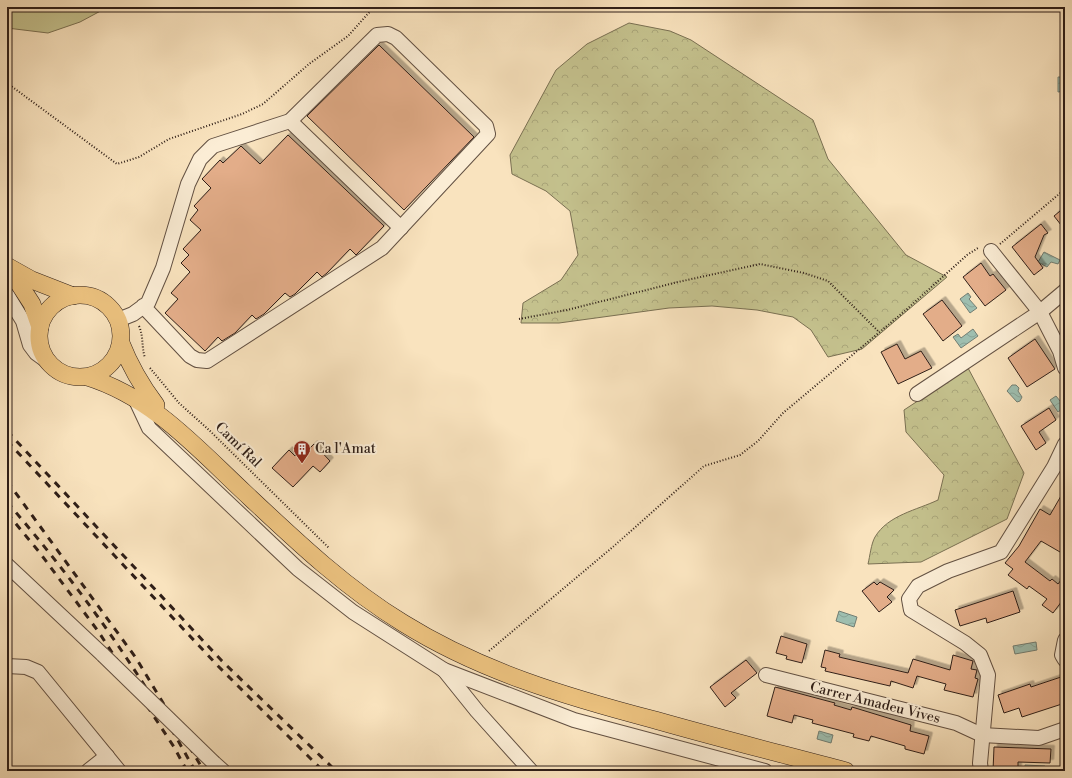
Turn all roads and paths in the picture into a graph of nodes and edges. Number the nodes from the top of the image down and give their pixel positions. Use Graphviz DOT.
graph roads {
  1 [pos="374,7"];
  2 [pos="7,83"];
  3 [pos="290,121"];
  4 [pos="1065,189"];
  5 [pos="401,228"];
  6 [pos="991,251"];
  7 [pos="7,266"];
  8 [pos="1065,291"];
  9 [pos="7,295"];
  10 [pos="73,296"];
  11 [pos="1040,312"];
  12 [pos="132,313"];
  13 [pos="518,319"];
  14 [pos="40,327"];
  15 [pos="879,332"];
  16 [pos="121,343"];
  17 [pos="48,361"];
  18 [pos="1065,368"];
  19 [pos="87,377"];
  20 [pos="917,394"];
  21 [pos="134,396"];
  22 [pos="166,418"];
  23 [pos="1065,444"];
  24 [pos="333,553"];
  25 [pos="7,565"];
  26 [pos="1065,640"];
  27 [pos="1065,660"];
  28 [pos="482,664"];
  29 [pos="7,666"];
  30 [pos="444,670"];
  31 [pos="766,675"];
  32 [pos="1065,729"];
  33 [pos="982,735"];
  34 [pos="107,756"];
  35 [pos="218,767"];
  36 [pos="88,771"];
  37 [pos="119,771"];
  38 [pos="531,771"];
  39 [pos="765,771"];
  40 [pos="846,771"];
  41 [pos="981,771"];
  1 -- 2 [label="path"];
  3 -- 5 [label="street"];
  3 -- 5 [label="street"];
  3 -- 12 [label="street"];
  4 -- 6 [label="path"];
  5 -- 12 [label="street"];
  6 -- 11 [label="street"];
  6 -- 15 [label="path"];
  7 -- 10 [label="main road"];
  7 -- 14 [label="main road"];
  8 -- 11 [label="street"];
  9 -- 17 [label="street"];
  10 -- 12 [label="main road"];
  10 -- 14 [label="main road"];
  11 -- 18 [label="street"];
  11 -- 20 [label="street"];
  12 -- 16 [label="main road"];
  12 -- 24 [label="path, Camí Ral"];
  13 -- 15 [label="path"];
  14 -- 17 [label="main road"];
  15 -- 28 [label="path"];
  16 -- 19 [label="main road"];
  16 -- 22 [label="main road"];
  17 -- 19 [label="main road"];
  19 -- 21 [label="main road"];
  21 -- 22 [label="main road"];
  21 -- 30 [label="street"];
  22 -- 28 [label="main road"];
  23 -- 33 [label="street"];
  25 -- 35 [label="street, bridge"];
  26 -- 27 [label="street"];
  28 -- 40 [label="main road"];
  29 -- 34 [label="street"];
  30 -- 38 [label="street"];
  30 -- 39 [label="street"];
  31 -- 33 [label="street, Carrer Amadeu Vives"];
  32 -- 33 [label="street"];
  33 -- 41 [label="street"];
  34 -- 36 [label="street"];
  34 -- 37 [label="street"];
}
